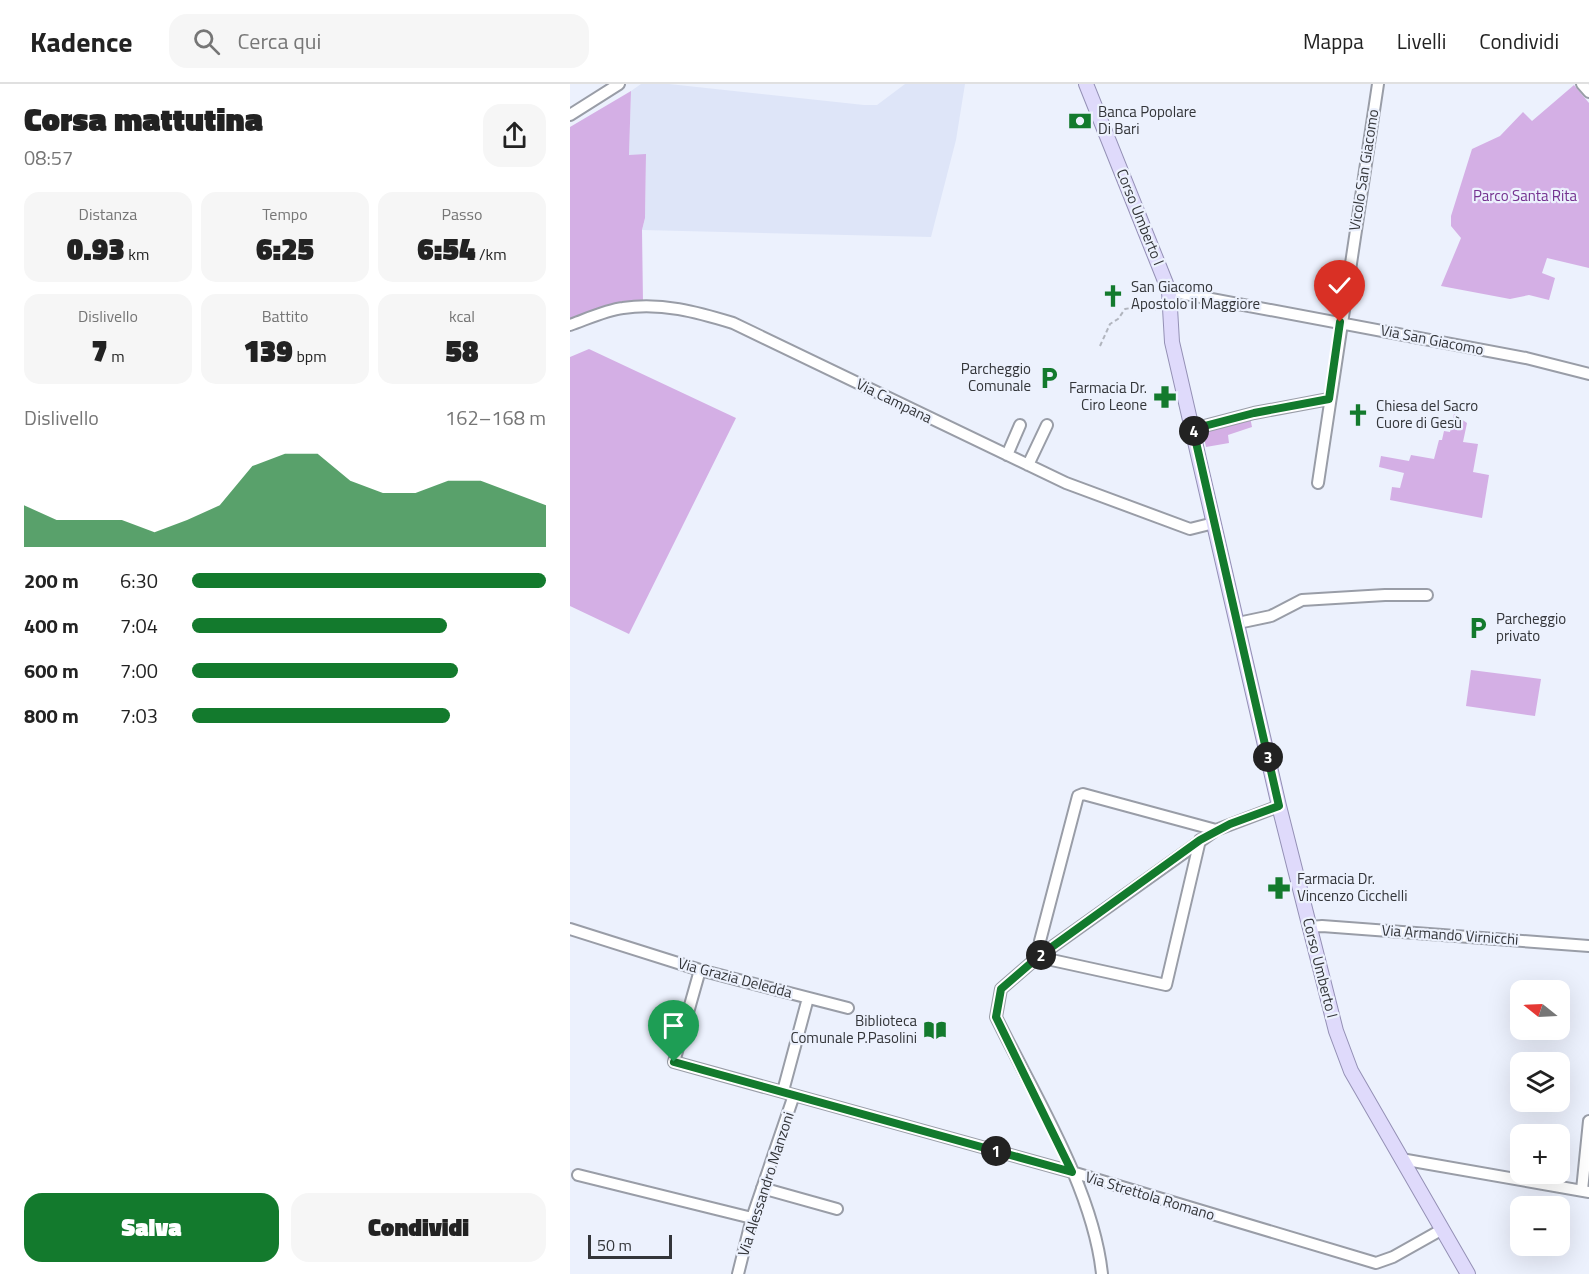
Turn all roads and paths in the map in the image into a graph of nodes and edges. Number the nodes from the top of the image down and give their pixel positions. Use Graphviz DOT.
graph roads {
  1 [pos="620,84"];
  2 [pos="1086,84"];
  3 [pos="1377,84"];
  4 [pos="1582,84"];
  5 [pos="1589,92"];
  6 [pos="570,115"];
  7 [pos="1169,291"];
  8 [pos="1159,320"];
  9 [pos="1340,322"];
  10 [pos="570,325"];
  11 [pos="1100,346"];
  12 [pos="1589,374"];
  13 [pos="1329,399"];
  14 [pos="1020,425"];
  15 [pos="1047,425"];
  16 [pos="1193,429"];
  17 [pos="1007,455"];
  18 [pos="1028,465"];
  19 [pos="1318,483"];
  20 [pos="1214,523"];
  21 [pos="1427,595"];
  22 [pos="1238,623"];
  23 [pos="1279,806"];
  24 [pos="1216,830"];
  25 [pos="1200,840"];
  26 [pos="1310,927"];
  27 [pos="570,929"];
  28 [pos="1589,946"];
  29 [pos="1038,957"];
  30 [pos="700,970"];
  31 [pos="808,998"];
  32 [pos="848,1008"];
  33 [pos="789,1093"];
  34 [pos="1589,1121"];
  35 [pos="1401,1159"];
  36 [pos="1072,1172"];
  37 [pos="578,1175"];
  38 [pos="762,1188"];
  39 [pos="1585,1191"];
  40 [pos="837,1209"];
  41 [pos="752,1218"];
  42 [pos="1441,1230"];
  43 [pos="738,1274"];
  44 [pos="1102,1274"];
  45 [pos="1468,1274"];
  1 -- 6 [label="street"];
  2 -- 7 [label="main road, Corso Umberto I"];
  3 -- 9 [label="street, Vicolo San Giacomo"];
  4 -- 5 [label="street"];
  7 -- 9 [label="street, Via San Giacomo"];
  7 -- 16 [label="main road, Corso Umberto I"];
  8 -- 11 [label="path"];
  9 -- 12 [label="street, Via San Giacomo"];
  9 -- 13 [label="street, Vicolo San Giacomo"];
  10 -- 17 [label="street, Via Campana"];
  13 -- 16 [label="street"];
  13 -- 19 [label="street, Vicolo San Giacomo"];
  14 -- 17 [label="street"];
  15 -- 18 [label="street"];
  16 -- 20 [label="main road, Corso Umberto I"];
  17 -- 18 [label="street, Via Campana"];
  18 -- 20 [label="street, Via Campana"];
  20 -- 22 [label="main road, Corso Umberto I"];
  21 -- 22 [label="street"];
  22 -- 23 [label="main road, Corso Umberto I"];
  23 -- 24 [label="street"];
  23 -- 26 [label="main road, Corso Umberto I"];
  24 -- 25 [label="street"];
  24 -- 29 [label="street"];
  25 -- 29 [label="street"];
  25 -- 29 [label="street"];
  26 -- 28 [label="street, Via Armando Virnicchi"];
  26 -- 35 [label="main road, Corso Umberto I"];
  27 -- 30 [label="street, Via Grazia Deledda"];
  29 -- 36 [label="street"];
  30 -- 31 [label="street, Via Grazia Deledda"];
  30 -- 33 [label="street, Via Strettola Romano"];
  31 -- 32 [label="street"];
  31 -- 33 [label="street, Via Grazia Deledda"];
  33 -- 36 [label="street, Via Strettola Romano"];
  33 -- 38 [label="street, Via Alessandro Manzoni"];
  34 -- 39 [label="street"];
  35 -- 39 [label="street"];
  35 -- 42 [label="main road, Corso Umberto I"];
  36 -- 42 [label="street, Via Strettola Romano"];
  36 -- 44 [label="street"];
  37 -- 41 [label="street"];
  38 -- 40 [label="street"];
  38 -- 41 [label="street, Via Alessandro Manzoni"];
  41 -- 43 [label="street, Via Alessandro Manzoni"];
  42 -- 45 [label="main road, Corso Umberto I"];
}
